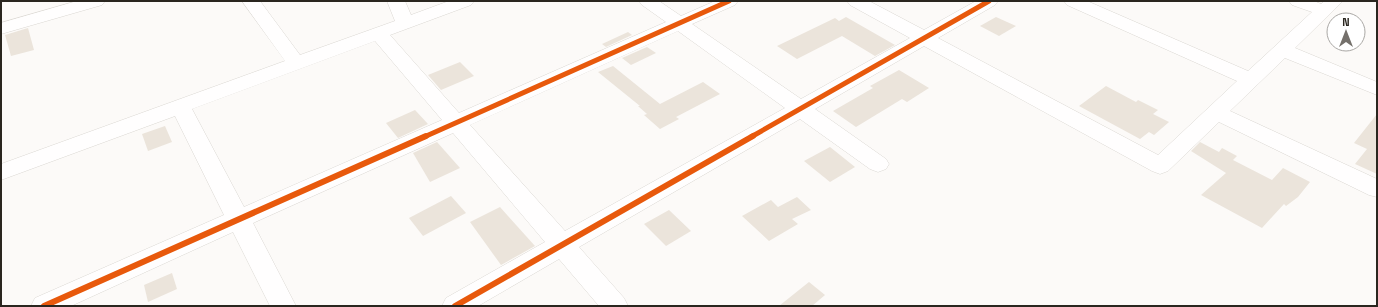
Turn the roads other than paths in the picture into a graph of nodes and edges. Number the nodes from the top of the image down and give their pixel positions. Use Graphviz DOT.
graph roads {
  1 [pos="96,1"];
  2 [pos="251,1"];
  3 [pos="396,1"];
  4 [pos="465,1"];
  5 [pos="648,1"];
  6 [pos="729,1"];
  7 [pos="856,1"];
  8 [pos="989,1"];
  9 [pos="1074,1"];
  10 [pos="1298,1"];
  11 [pos="1329,6"];
  12 [pos="405,23"];
  13 [pos="679,23"];
  14 [pos="1,29"];
  15 [pos="378,33"];
  16 [pos="924,38"];
  17 [pos="1283,50"];
  18 [pos="296,63"];
  19 [pos="1251,80"];
  20 [pos="1377,89"];
  21 [pos="180,106"];
  22 [pos="800,109"];
  23 [pos="1216,113"];
  24 [pos="456,123"];
  25 [pos="878,164"];
  26 [pos="1,172"];
  27 [pos="1377,189"];
  28 [pos="238,220"];
  29 [pos="562,245"];
  30 [pos="44,306"];
  31 [pos="283,306"];
  32 [pos="455,306"];
  33 [pos="615,306"];
  1 -- 14 [label="street"];
  2 -- 18 [label="street"];
  3 -- 12 [label="street"];
  4 -- 12 [label="street"];
  5 -- 13 [label="street"];
  6 -- 13 [label="street"];
  7 -- 16 [label="street"];
  8 -- 16 [label="street"];
  9 -- 19 [label="street"];
  10 -- 11 [label="street"];
  11 -- 17 [label="street"];
  12 -- 15 [label="street"];
  13 -- 22 [label="street"];
  13 -- 24 [label="street"];
  15 -- 18 [label="street"];
  15 -- 24 [label="street"];
  16 -- 22 [label="street"];
  16 -- 23 [label="street"];
  17 -- 19 [label="street"];
  17 -- 20 [label="street"];
  18 -- 21 [label="street"];
  19 -- 23 [label="street"];
  21 -- 26 [label="street"];
  21 -- 28 [label="street"];
  22 -- 25 [label="street"];
  22 -- 29 [label="street"];
  23 -- 27 [label="street"];
  24 -- 28 [label="street"];
  24 -- 29 [label="street"];
  28 -- 30 [label="street"];
  28 -- 31 [label="street"];
  29 -- 32 [label="street"];
  29 -- 33 [label="street"];
}
